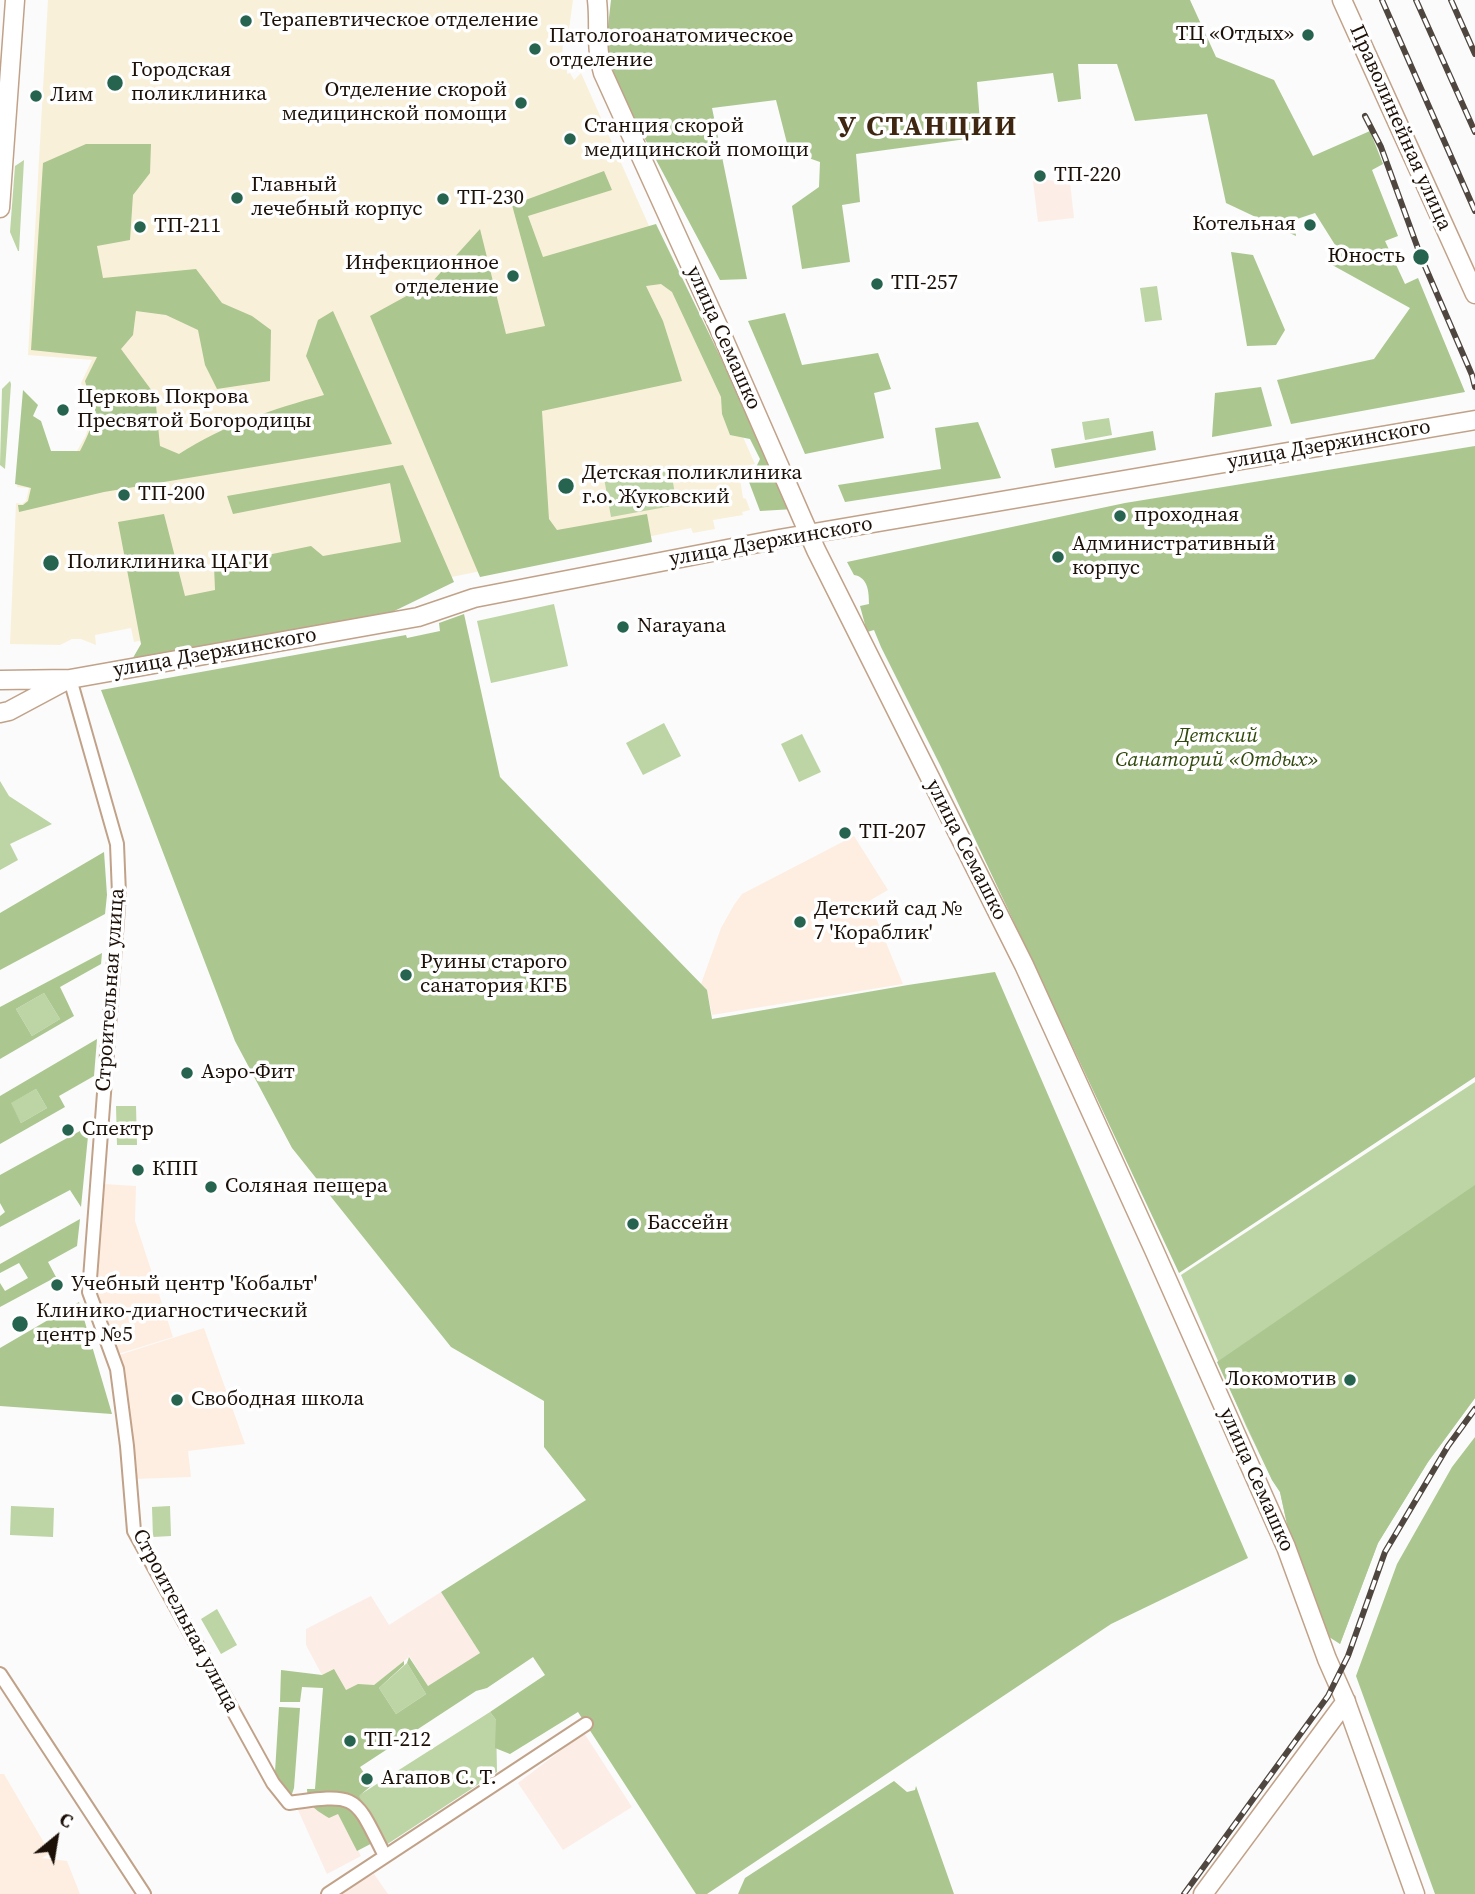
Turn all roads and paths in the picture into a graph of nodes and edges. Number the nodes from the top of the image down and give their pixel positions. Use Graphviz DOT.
graph roads {
  1 [pos="15,0"];
  2 [pos="597,0"];
  3 [pos="1342,0"];
  4 [pos="0,208"];
  5 [pos="1475,294"];
  6 [pos="1475,420"];
  7 [pos="810,534"];
  8 [pos="70,678"];
  9 [pos="3,680"];
  10 [pos="3,715"];
  11 [pos="0,1674"];
  12 [pos="1346,1701"];
  13 [pos="586,1724"];
  14 [pos="385,1856"];
  15 [pos="144,1894"];
  16 [pos="328,1894"];
  17 [pos="1203,1894"];
  18 [pos="1415,1894"];
  1 -- 4 [label="street"];
  2 -- 7 [label="street, улица Семашко"];
  3 -- 5 [label="street, Праволинейная улица"];
  6 -- 7 [label="street, улица Дзержинского"];
  7 -- 8 [label="street, улица Дзержинского"];
  7 -- 12 [label="street, улица Семашко"];
  8 -- 9 [label="street, улица Дзержинского"];
  8 -- 10 [label="street, улица Дзержинского"];
  8 -- 14 [label="street, Строительная улица"];
  9 -- 10 [label="street"];
  11 -- 15 [label="street"];
  12 -- 17 [label="street"];
  12 -- 18 [label="street, улица Семашко"];
  13 -- 14 [label="street"];
  14 -- 16 [label="street"];
}
